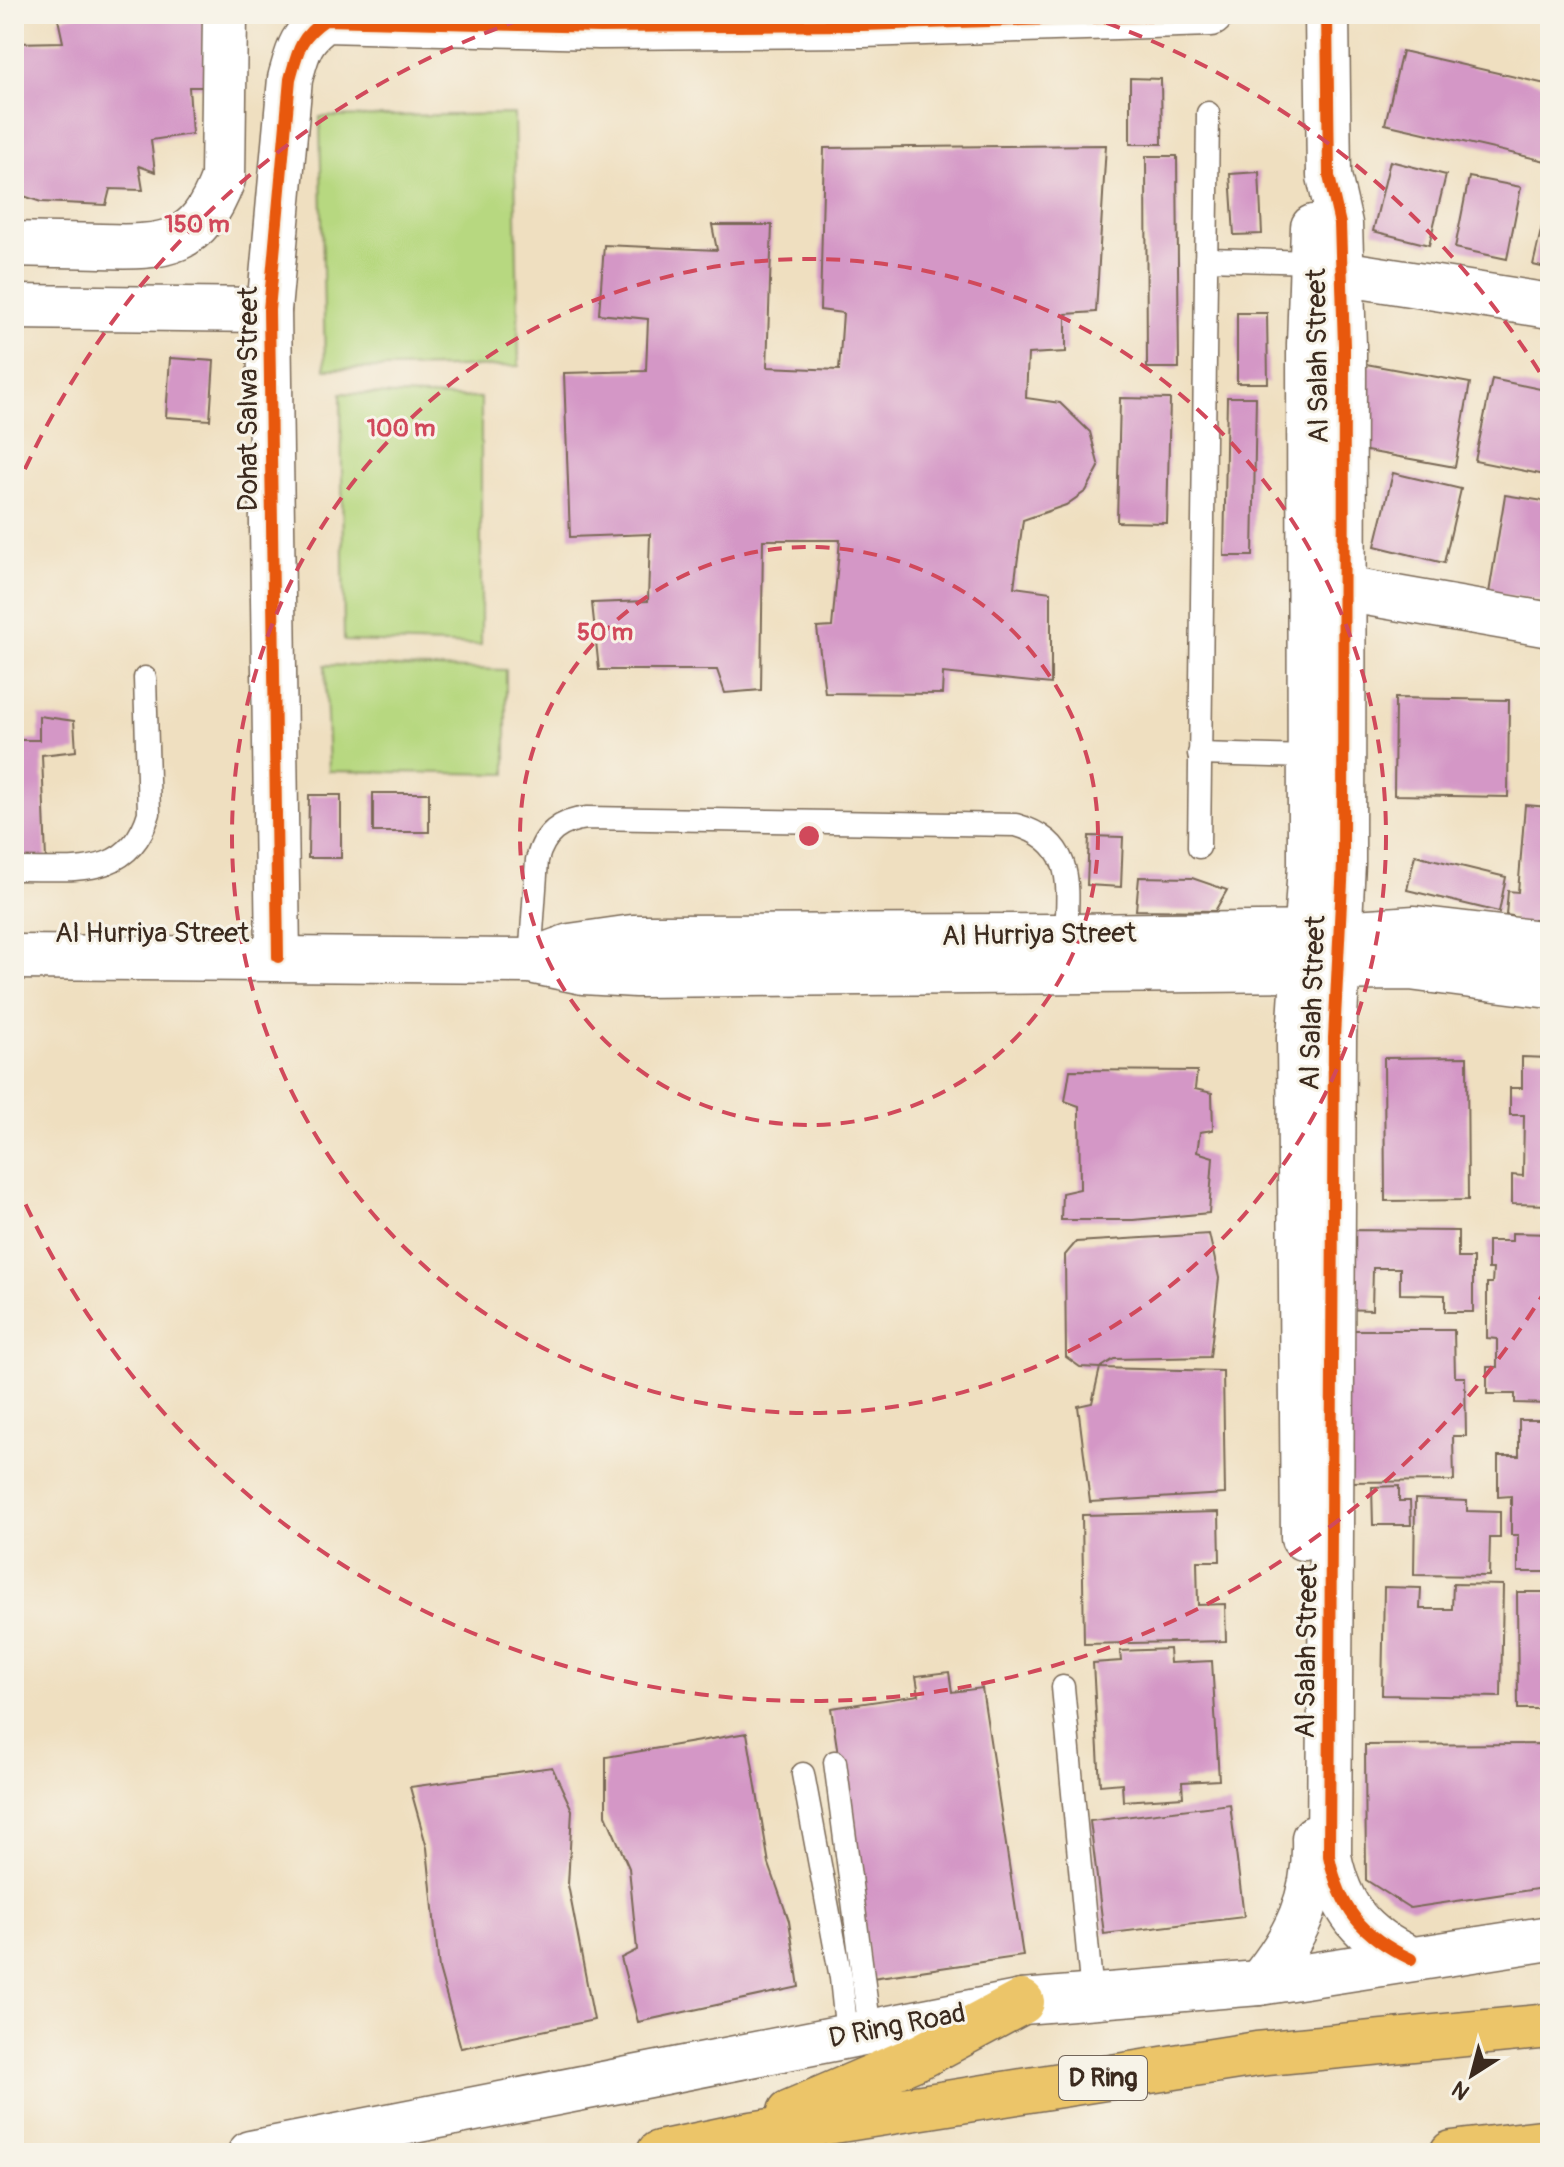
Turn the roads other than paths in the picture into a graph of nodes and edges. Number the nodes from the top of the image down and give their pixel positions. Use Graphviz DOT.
graph roads {
  1 [pos="225,14"];
  2 [pos="1211,14"];
  3 [pos="1327,14"];
  4 [pos="863,19"];
  5 [pos="599,21"];
  6 [pos="1208,113"];
  7 [pos="14,244"];
  8 [pos="97,246"];
  9 [pos="1206,259"];
  10 [pos="1327,268"];
  11 [pos="1550,306"];
  12 [pos="14,307"];
  13 [pos="97,308"];
  14 [pos="269,310"];
  15 [pos="1344,589"];
  16 [pos="1550,625"];
  17 [pos="145,678"];
  18 [pos="1199,754"];
  19 [pos="1309,757"];
  20 [pos="1199,847"];
  21 [pos="14,869"];
  22 [pos="1066,936"];
  23 [pos="1550,944"];
  24 [pos="1321,951"];
  25 [pos="14,957"];
  26 [pos="278,957"];
  27 [pos="530,961"];
  28 [pos="1550,986"];
  29 [pos="1063,1687"];
  30 [pos="835,1762"];
  31 [pos="803,1774"];
  32 [pos="1321,1784"];
  33 [pos="1550,1938"];
  34 [pos="1411,1959"];
  35 [pos="1259,1983"];
  36 [pos="1092,1995"];
  37 [pos="1022,2002"];
  38 [pos="1550,2026"];
  39 [pos="859,2033"];
  40 [pos="745,2135"];
  41 [pos="1550,2141"];
  42 [pos="250,2153"];
  43 [pos="659,2153"];
  44 [pos="1452,2153"];
  1 -- 8 [label="street"];
  2 -- 4 [label="street, Dohat Salwa Street"];
  3 -- 10 [label="street, Al Salah Street"];
  4 -- 5 [label="street, Dohat Salwa Street"];
  5 -- 14 [label="street, Dohat Salwa Street"];
  6 -- 9 [label="lane"];
  7 -- 8 [label="street"];
  8 -- 13 [label="street"];
  9 -- 10 [label="lane"];
  9 -- 18 [label="lane"];
  10 -- 11 [label="street"];
  10 -- 15 [label="street, Al Salah Street"];
  10 -- 19 [label="street, Al Salah Street"];
  12 -- 13 [label="street"];
  13 -- 14 [label="street"];
  14 -- 26 [label="street, Dohat Salwa Street"];
  15 -- 16 [label="street"];
  15 -- 24 [label="street, Al Salah Street"];
  17 -- 21 [label="lane"];
  18 -- 19 [label="lane"];
  18 -- 20 [label="lane"];
  19 -- 24 [label="street, Al Salah Street"];
  22 -- 24 [label="street, Al Hurriya Street"];
  22 -- 27 [label="street, Al Hurriya Street"];
  22 -- 27 [label="lane"];
  23 -- 24 [label="street, Al Hurriya Street"];
  24 -- 27 [label="street, Al Hurriya Street"];
  24 -- 28 [label="street, Al Hurriya Street"];
  24 -- 32 [label="street, Al Salah Street"];
  25 -- 26 [label="street, Al Hurriya Street"];
  26 -- 27 [label="street, Al Hurriya Street"];
  29 -- 36 [label="lane"];
  30 -- 39 [label="lane"];
  31 -- 39 [label="lane"];
  32 -- 34 [label="street, Al Salah Street"];
  32 -- 35 [label="street, Al Salah Street"];
  33 -- 34 [label="street, D Ring Road"];
  34 -- 35 [label="street, D Ring Road"];
  35 -- 36 [label="street, D Ring Road"];
  36 -- 37 [label="street, D Ring Road"];
  37 -- 39 [label="street, D Ring Road"];
  37 -- 40 [label="main road"];
  38 -- 40 [label="main road, D Ring"];
  39 -- 42 [label="street, D Ring Road"];
  40 -- 43 [label="main road, D Ring"];
  41 -- 44 [label="main road"];
}
